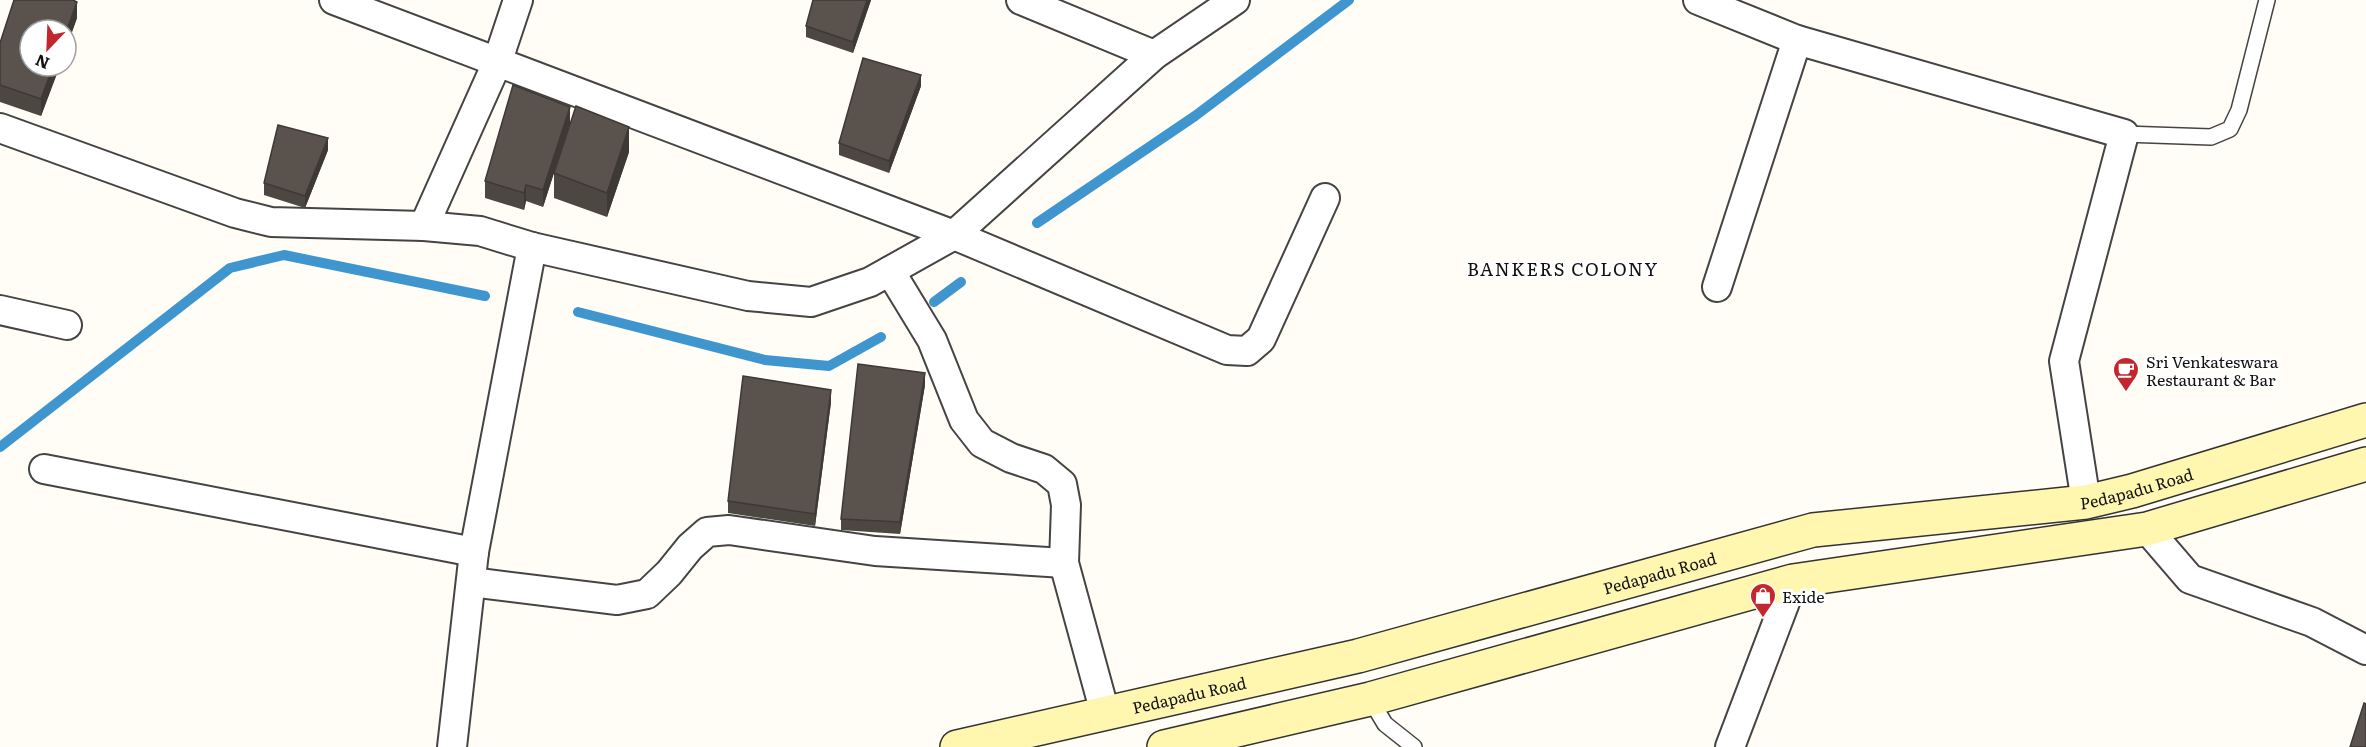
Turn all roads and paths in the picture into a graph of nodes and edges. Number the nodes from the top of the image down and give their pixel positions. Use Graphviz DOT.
graph roads {
  1 [pos="334,0"];
  2 [pos="518,0"];
  3 [pos="1022,0"];
  4 [pos="1235,0"];
  5 [pos="1698,0"];
  6 [pos="2267,0"];
  7 [pos="1074,10"];
  8 [pos="1797,40"];
  9 [pos="1154,55"];
  10 [pos="497,63"];
  11 [pos="0,128"];
  12 [pos="2124,134"];
  13 [pos="1325,198"];
  14 [pos="424,226"];
  15 [pos="954,234"];
  16 [pos="532,247"];
  17 [pos="890,271"];
  18 [pos="1717,287"];
  19 [pos="0,310"];
  20 [pos="67,324"];
  21 [pos="2366,420"];
  22 [pos="2366,464"];
  23 [pos="44,469"];
  24 [pos="2086,502"];
  25 [pos="2147,529"];
  26 [pos="474,552"];
  27 [pos="1064,563"];
  28 [pos="1793,581"];
  29 [pos="471,582"];
  30 [pos="2366,650"];
  31 [pos="1370,699"];
  32 [pos="1105,713"];
  33 [pos="452,747"];
  34 [pos="957,747"];
  35 [pos="1164,747"];
  36 [pos="1414,747"];
  37 [pos="1730,747"];
  1 -- 10 [label="street"];
  2 -- 10 [label="street"];
  3 -- 7 [label="street"];
  4 -- 9 [label="street"];
  5 -- 8 [label="street"];
  6 -- 12 [label="lane"];
  7 -- 9 [label="street"];
  8 -- 12 [label="street"];
  8 -- 18 [label="street"];
  9 -- 15 [label="street"];
  10 -- 14 [label="street"];
  10 -- 15 [label="street"];
  11 -- 14 [label="street"];
  12 -- 24 [label="street"];
  13 -- 15 [label="street"];
  14 -- 16 [label="street"];
  15 -- 17 [label="street"];
  16 -- 17 [label="street"];
  16 -- 26 [label="street"];
  17 -- 27 [label="street"];
  19 -- 20 [label="street"];
  21 -- 24 [label="main road, Pedapadu Road"];
  22 -- 25 [label="main road"];
  23 -- 26 [label="street"];
  24 -- 32 [label="main road, Pedapadu Road"];
  25 -- 28 [label="main road"];
  25 -- 30 [label="street"];
  26 -- 29 [label="street"];
  27 -- 29 [label="street"];
  27 -- 32 [label="street"];
  28 -- 31 [label="main road"];
  28 -- 37 [label="street"];
  29 -- 33 [label="street"];
  31 -- 35 [label="main road"];
  31 -- 36 [label="lane"];
  32 -- 34 [label="main road, Pedapadu Road"];
}
